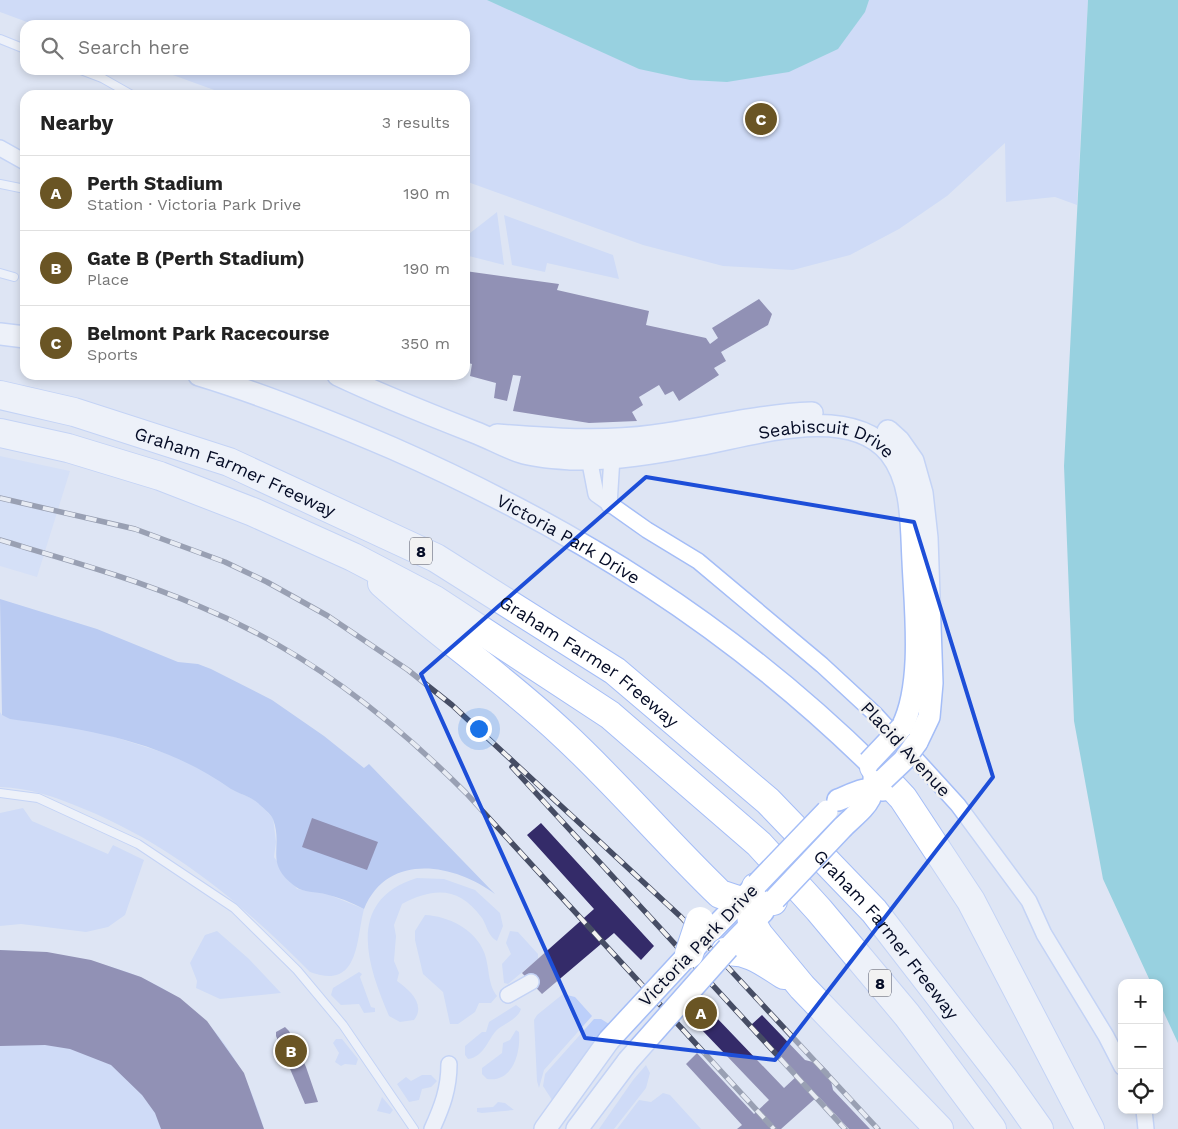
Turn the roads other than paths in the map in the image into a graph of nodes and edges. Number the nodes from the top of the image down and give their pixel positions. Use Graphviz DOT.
graph roads {
  1 [pos="0,39"];
  2 [pos="20,47"];
  3 [pos="94,75"];
  4 [pos="123,90"];
  5 [pos="0,147"];
  6 [pos="20,153"];
  7 [pos="20,159"];
  8 [pos="0,184"];
  9 [pos="20,188"];
  10 [pos="0,273"];
  11 [pos="14,277"];
  12 [pos="20,328"];
  13 [pos="0,329"];
  14 [pos="0,334"];
  15 [pos="20,336"];
  16 [pos="214,380"];
  17 [pos="349,380"];
  18 [pos="0,395"];
  19 [pos="0,434"];
  20 [pos="479,434"];
  21 [pos="612,457"];
  22 [pos="589,458"];
  23 [pos="609,505"];
  24 [pos="353,558"];
  25 [pos="875,774"];
  26 [pos="0,792"];
  27 [pos="832,805"];
  28 [pos="701,876"];
  29 [pos="754,903"];
  30 [pos="719,941"];
  31 [pos="689,954"];
  32 [pos="531,982"];
  33 [pos="802,987"];
  34 [pos="508,995"];
  35 [pos="1118,1059"];
  36 [pos="449,1064"];
  37 [pos="1144,1114"];
  38 [pos="581,1123"];
  39 [pos="414,1129"];
  40 [pos="432,1129"];
  41 [pos="545,1129"];
  42 [pos="939,1129"];
  43 [pos="992,1129"];
  44 [pos="1039,1129"];
  45 [pos="1090,1129"];
  46 [pos="1146,1129"];
  1 -- 2 [label="lane"];
  3 -- 4 [label="lane"];
  5 -- 6 [label="street"];
  5 -- 7 [label="street"];
  8 -- 9 [label="lane"];
  10 -- 11 [label="lane"];
  12 -- 13 [label="street"];
  14 -- 15 [label="street"];
  16 -- 25 [label="street, Victoria Park Drive"];
  17 -- 20 [label="street, Seabiscuit Drive"];
  18 -- 44 [label="highway, Graham Farmer Freeway / 8"];
  19 -- 24 [label="highway, Graham Farmer Freeway / 8"];
  20 -- 22 [label="street, Seabiscuit Drive"];
  20 -- 25 [label="street, Seabiscuit Drive, bridge"];
  21 -- 22 [label="street, Seabiscuit Drive"];
  21 -- 23 [label="street"];
  21 -- 25 [label="street, Seabiscuit Drive, bridge"];
  22 -- 23 [label="street"];
  23 -- 35 [label="street, Placid Avenue"];
  24 -- 28 [label="highway"];
  24 -- 43 [label="highway, Graham Farmer Freeway / 8"];
  25 -- 27 [label="street, Seabiscuit Drive"];
  25 -- 29 [label="street, Victoria Park Drive, bridge"];
  25 -- 45 [label="highway"];
  26 -- 39 [label="lane"];
  27 -- 29 [label="street, Victoria Park Drive, bridge"];
  28 -- 29 [label="highway"];
  28 -- 30 [label="highway"];
  29 -- 30 [label="street, Victoria Park Drive"];
  29 -- 33 [label="highway"];
  30 -- 31 [label="highway, bridge"];
  30 -- 33 [label="highway"];
  30 -- 38 [label="street, Victoria Park Drive, bridge"];
  31 -- 41 [label="street, Victoria Park Drive, bridge"];
  32 -- 34 [label="street"];
  33 -- 42 [label="highway"];
  36 -- 40 [label="street"];
  37 -- 46 [label="street"];
}
